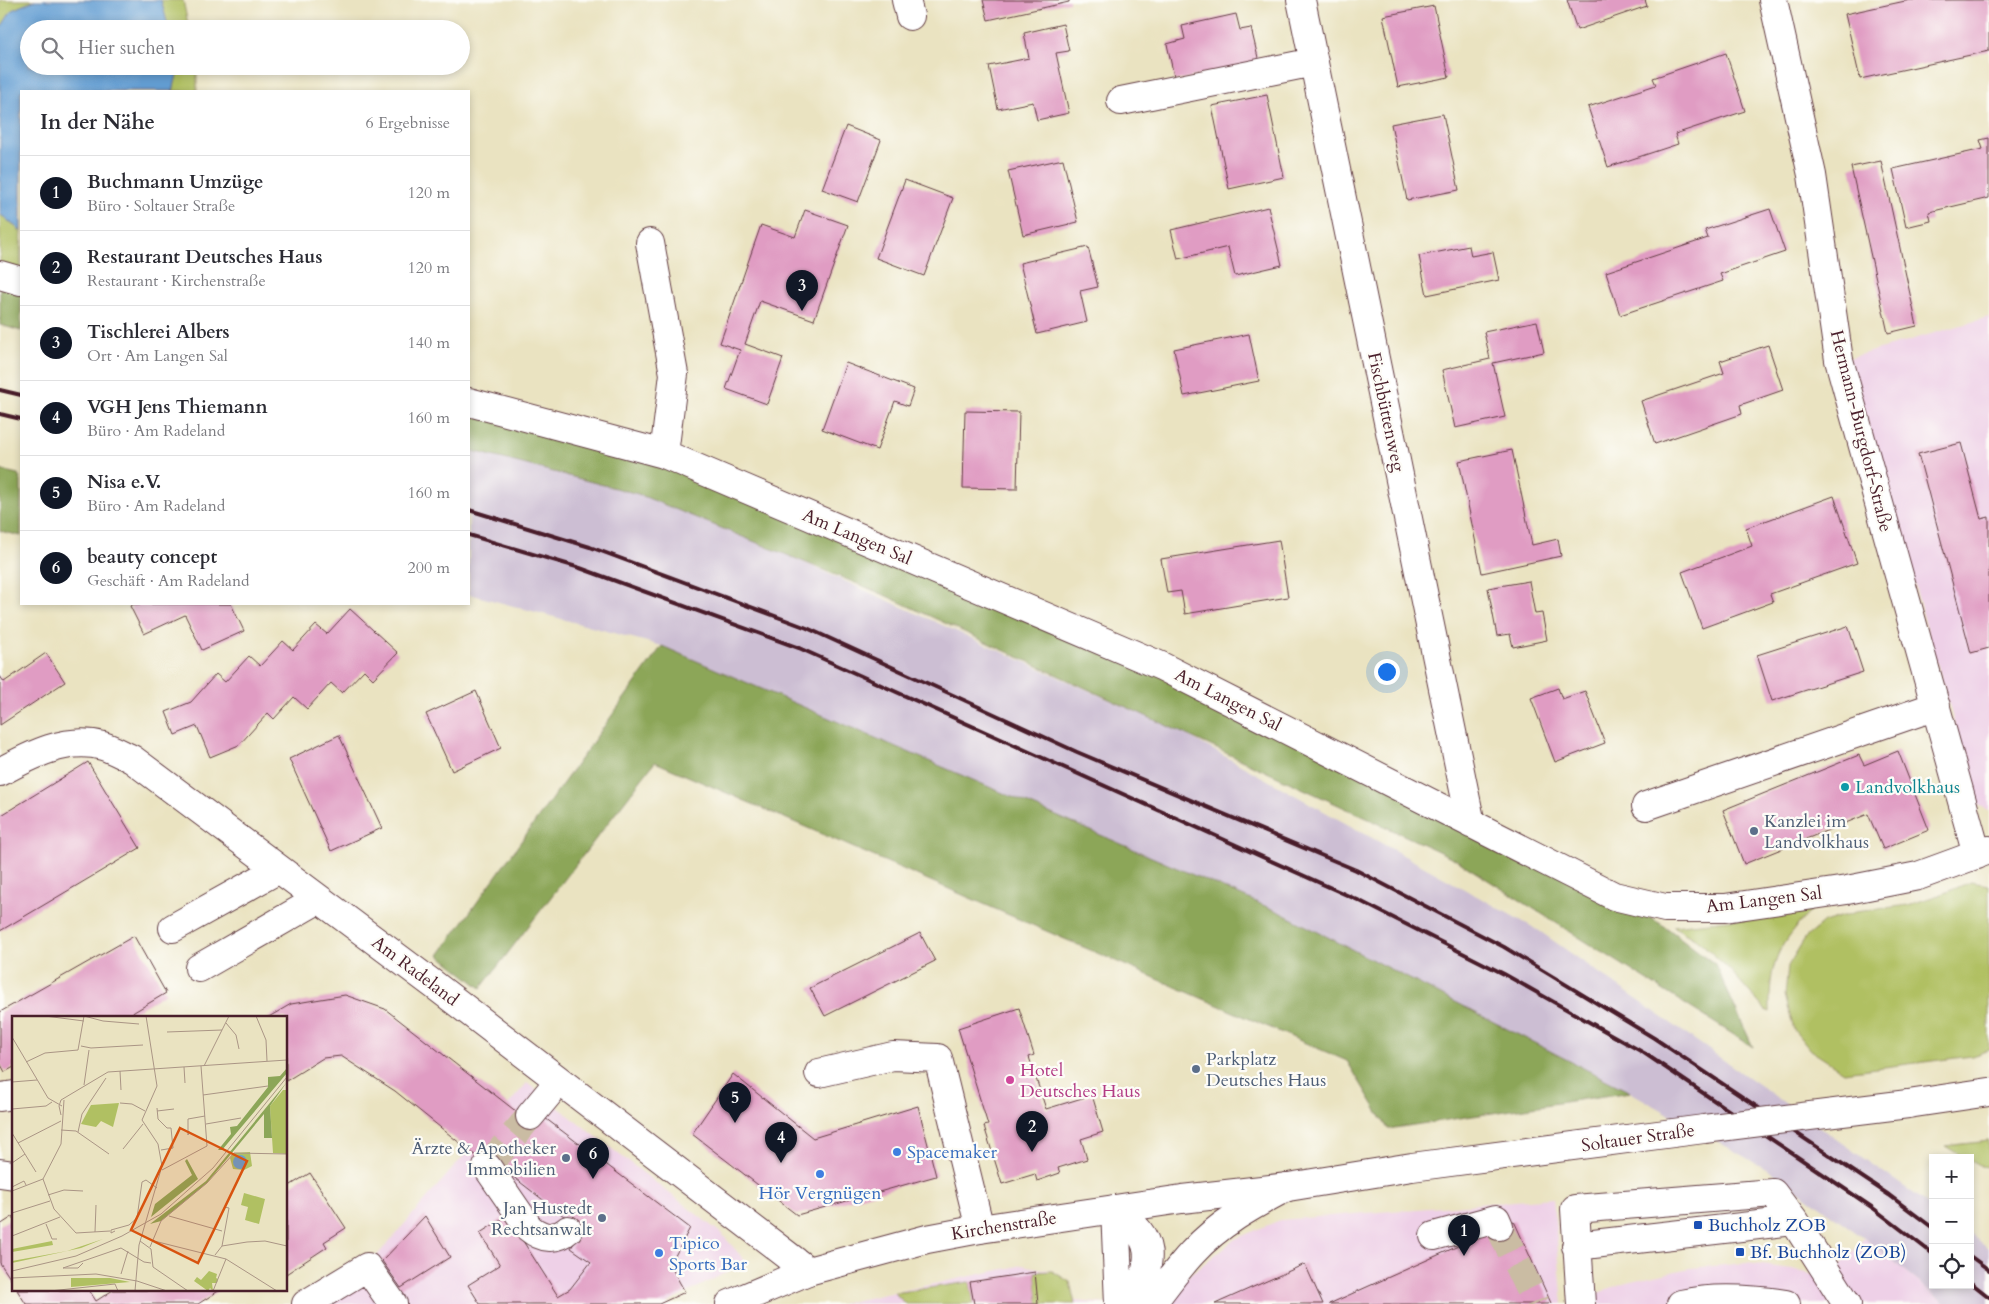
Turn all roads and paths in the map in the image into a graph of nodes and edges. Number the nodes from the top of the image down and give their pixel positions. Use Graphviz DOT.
graph roads {
  1 [pos="1301,0"];
  2 [pos="1773,0"];
  3 [pos="1314,62"];
  4 [pos="1121,101"];
  5 [pos="650,243"];
  6 [pos="0,275"];
  7 [pos="20,281"];
  8 [pos="470,402"];
  9 [pos="664,454"];
  10 [pos="1936,706"];
  11 [pos="0,772"];
  12 [pos="1646,806"];
  13 [pos="1470,824"];
  14 [pos="1983,852"];
  15 [pos="279,869"];
  16 [pos="319,899"];
  17 [pos="173,928"];
  18 [pos="199,968"];
  19 [pos="819,1073"];
  20 [pos="559,1081"];
  21 [pos="1989,1092"];
  22 [pos="530,1116"];
  23 [pos="487,1168"];
  24 [pos="1288,1187"];
  25 [pos="1115,1209"];
  26 [pos="1794,1221"];
  27 [pos="1499,1226"];
  28 [pos="980,1229"];
  29 [pos="568,1230"];
  30 [pos="1434,1236"];
  31 [pos="1576,1246"];
  32 [pos="808,1271"];
  33 [pos="1754,1302"];
  34 [pos="306,1304"];
  35 [pos="393,1304"];
  36 [pos="730,1304"];
  37 [pos="1119,1304"];
  38 [pos="1135,1304"];
  39 [pos="1152,1304"];
  40 [pos="1581,1304"];
  41 [pos="1681,1304"];
  42 [pos="1786,1304"];
  43 [pos="1847,1304"];
  1 -- 3 [label="street, Fischbüttenweg"];
  2 -- 10 [label="street, Hermann-Burgdorf-Straße"];
  3 -- 4 [label="street"];
  3 -- 13 [label="street, Fischbüttenweg"];
  5 -- 9 [label="street"];
  6 -- 7 [label="street"];
  8 -- 9 [label="street, Am Langen Sal"];
  9 -- 13 [label="street, Am Langen Sal"];
  10 -- 12 [label="street"];
  10 -- 14 [label="street, Hermann-Burgdorf-Straße"];
  11 -- 15 [label="street, Am Radeland"];
  13 -- 14 [label="street, Am Langen Sal"];
  15 -- 16 [label="street, Am Radeland"];
  15 -- 17 [label="street"];
  16 -- 18 [label="street"];
  16 -- 20 [label="street, Am Radeland"];
  19 -- 28 [label="street"];
  20 -- 22 [label="street"];
  20 -- 32 [label="street, Am Radeland"];
  21 -- 24 [label="street, Soltauer Straße, bridge"];
  23 -- 29 [label="street"];
  24 -- 25 [label="street, Kirchenstraße"];
  24 -- 39 [label="street"];
  25 -- 28 [label="street, Kirchenstraße"];
  25 -- 37 [label="street"];
  25 -- 38 [label="street"];
  26 -- 31 [label="street"];
  26 -- 31 [label="street"];
  26 -- 43 [label="street"];
  27 -- 30 [label="street"];
  28 -- 32 [label="street, Kirchenstraße"];
  31 -- 40 [label="street"];
  32 -- 36 [label="street, Kirchenstraße"];
  33 -- 41 [label="street"];
  33 -- 42 [label="street"];
  34 -- 35 [label="street"];
}
